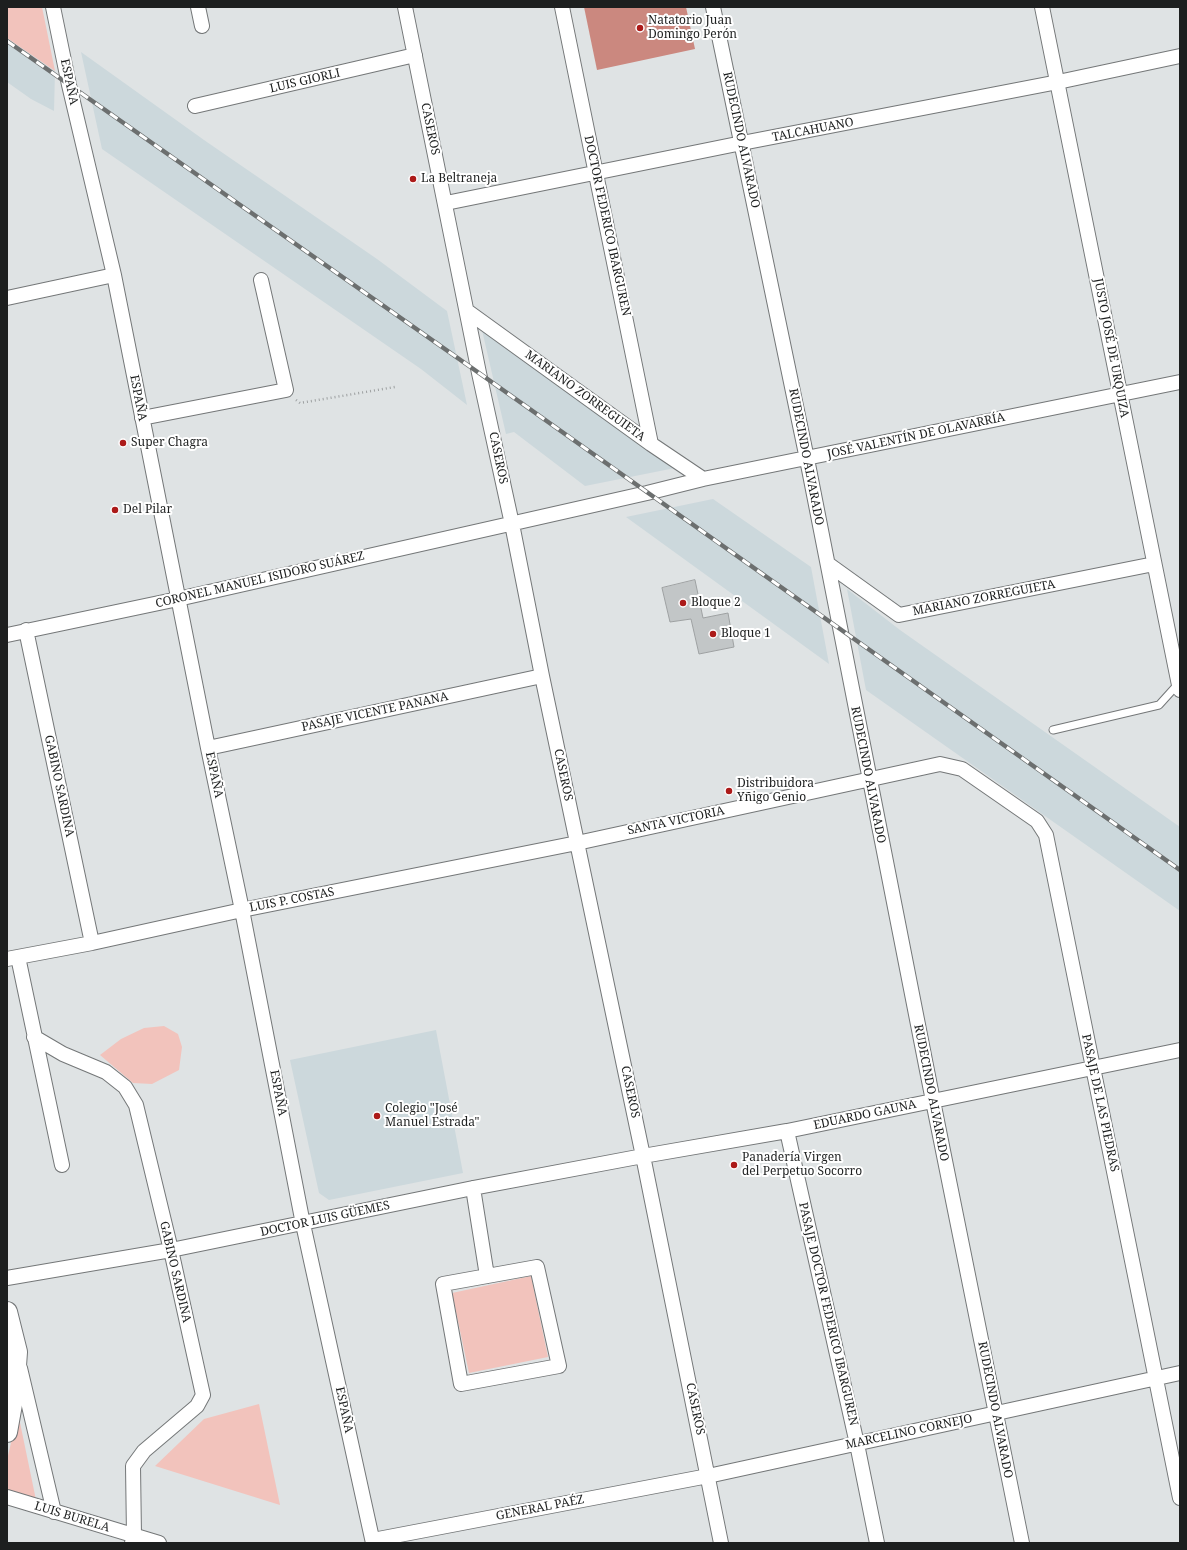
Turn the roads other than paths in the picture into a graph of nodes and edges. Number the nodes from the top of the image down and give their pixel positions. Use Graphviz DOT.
graph roads {
  1 [pos="53,7"];
  2 [pos="198,7"];
  3 [pos="405,7"];
  4 [pos="562,7"];
  5 [pos="713,7"];
  6 [pos="1042,7"];
  7 [pos="202,26"];
  8 [pos="415,55"];
  9 [pos="1180,56"];
  10 [pos="1058,82"];
  11 [pos="195,106"];
  12 [pos="742,144"];
  13 [pos="596,173"];
  14 [pos="446,203"];
  15 [pos="114,275"];
  16 [pos="261,280"];
  17 [pos="7,298"];
  18 [pos="468,311"];
  19 [pos="1180,382"];
  20 [pos="1121,394"];
  21 [pos="142,418"];
  22 [pos="651,444"];
  23 [pos="807,459"];
  24 [pos="703,479"];
  25 [pos="512,524"];
  26 [pos="828,564"];
  27 [pos="1154,564"];
  28 [pos="178,599"];
  29 [pos="26,630"];
  30 [pos="7,634"];
  31 [pos="542,676"];
  32 [pos="1180,685"];
  33 [pos="1053,730"];
  34 [pos="208,748"];
  35 [pos="940,764"];
  36 [pos="869,779"];
  37 [pos="577,842"];
  38 [pos="242,910"];
  39 [pos="92,943"];
  40 [pos="12,958"];
  41 [pos="34,1037"];
  42 [pos="1180,1050"];
  43 [pos="1092,1068"];
  44 [pos="932,1101"];
  45 [pos="786,1131"];
  46 [pos="643,1156"];
  47 [pos="62,1165"];
  48 [pos="473,1188"];
  49 [pos="303,1224"];
  50 [pos="171,1250"];
  51 [pos="487,1276"];
  52 [pos="7,1278"];
  53 [pos="7,1312"];
  54 [pos="16,1352"];
  55 [pos="1180,1374"];
  56 [pos="1156,1379"];
  57 [pos="996,1413"];
  58 [pos="7,1432"];
  59 [pos="857,1444"];
  60 [pos="708,1476"];
  61 [pos="7,1497"];
  62 [pos="1180,1498"];
  63 [pos="54,1512"];
  64 [pos="133,1539"];
  65 [pos="373,1542"];
  66 [pos="159,1543"];
  67 [pos="721,1543"];
  68 [pos="877,1543"];
  69 [pos="1022,1543"];
  1 -- 15 [label="street, ESPAÑA"];
  2 -- 7 [label="street"];
  3 -- 8 [label="street, CASEROS"];
  4 -- 13 [label="street, DOCTOR FEDERICO IBARGUREN"];
  5 -- 12 [label="street, RUDECINDO ALVARADO"];
  6 -- 10 [label="street, JUSTO JOSÉ DE URQUIZA"];
  8 -- 11 [label="street, LUIS GIORLI"];
  8 -- 14 [label="street, CASEROS"];
  9 -- 10 [label="street, TALCAHUANO"];
  10 -- 12 [label="street, TALCAHUANO"];
  10 -- 20 [label="street, JUSTO JOSÉ DE URQUIZA"];
  12 -- 13 [label="street, TALCAHUANO"];
  12 -- 23 [label="street, RUDECINDO ALVARADO"];
  13 -- 14 [label="street, TALCAHUANO"];
  13 -- 22 [label="street, DOCTOR FEDERICO IBARGUREN"];
  14 -- 18 [label="street, CASEROS"];
  15 -- 17 [label="street"];
  15 -- 21 [label="street, ESPAÑA"];
  16 -- 21 [label="street"];
  18 -- 22 [label="street, MARIANO ZORREGUIETA"];
  18 -- 25 [label="street, CASEROS"];
  19 -- 20 [label="street, JOSÉ VALENTÍN DE OLAVARRÍA"];
  20 -- 23 [label="street, JOSÉ VALENTÍN DE OLAVARRÍA"];
  20 -- 27 [label="street, JUSTO JOSÉ DE URQUIZA"];
  21 -- 28 [label="street, ESPAÑA"];
  22 -- 24 [label="street, MARIANO ZORREGUIETA"];
  23 -- 24 [label="street, JOSÉ VALENTÍN DE OLAVARRÍA"];
  23 -- 26 [label="street, RUDECINDO ALVARADO"];
  24 -- 25 [label="street, JOSÉ VALENTÍN DE OLAVARRÍA"];
  25 -- 28 [label="street, CORONEL MANUEL ISIDORO SUÁREZ"];
  25 -- 31 [label="street, CASEROS"];
  26 -- 27 [label="street, MARIANO ZORREGUIETA"];
  26 -- 36 [label="street, RUDECINDO ALVARADO"];
  27 -- 32 [label="street, JUSTO JOSÉ DE URQUIZA"];
  28 -- 29 [label="street, CORONEL MANUEL ISIDORO SUÁREZ"];
  28 -- 34 [label="street, ESPAÑA"];
  29 -- 30 [label="street, CORONEL MANUEL ISIDORO SUÁREZ"];
  29 -- 39 [label="street, GABINO SARDINA"];
  31 -- 34 [label="street, PASAJE VICENTE PANANA"];
  31 -- 37 [label="street, CASEROS"];
  32 -- 33 [label="lane"];
  34 -- 38 [label="street, ESPAÑA"];
  35 -- 36 [label="street, SANTA VICTORIA"];
  35 -- 43 [label="street, PASAJE DE LAS PIEDRAS"];
  36 -- 37 [label="street, SANTA VICTORIA"];
  36 -- 44 [label="street, RUDECINDO ALVARADO"];
  37 -- 38 [label="street, LUIS P. COSTAS"];
  37 -- 46 [label="street, CASEROS"];
  38 -- 39 [label="street, LUIS P. COSTAS"];
  38 -- 49 [label="street, ESPAÑA"];
  39 -- 40 [label="street, LUIS P. COSTAS"];
  40 -- 41 [label="street"];
  41 -- 47 [label="street"];
  41 -- 50 [label="street, GABINO SARDINA"];
  42 -- 43 [label="street, EDUARDO GAUNA"];
  43 -- 44 [label="street, EDUARDO GAUNA"];
  43 -- 56 [label="street, PASAJE DE LAS PIEDRAS"];
  44 -- 45 [label="street, EDUARDO GAUNA"];
  44 -- 57 [label="street, RUDECINDO ALVARADO"];
  45 -- 46 [label="street, EDUARDO GAUNA"];
  45 -- 59 [label="street, PASAJE DOCTOR FEDERICO IBARGUREN"];
  46 -- 48 [label="street, DOCTOR LUIS GÜEMES"];
  46 -- 60 [label="street, CASEROS"];
  48 -- 49 [label="street, DOCTOR LUIS GÜEMES"];
  48 -- 51 [label="street"];
  49 -- 50 [label="street, DOCTOR LUIS GÜEMES"];
  49 -- 65 [label="street, ESPAÑA"];
  50 -- 52 [label="street, DOCTOR LUIS GÜEMES"];
  50 -- 64 [label="street, GABINO SARDINA"];
  51 -- 51 [label="street"];
  53 -- 54 [label="main road"];
  54 -- 58 [label="main road"];
  54 -- 63 [label="street"];
  55 -- 56 [label="street, MARCELINO CORNEJO"];
  56 -- 57 [label="street, MARCELINO CORNEJO"];
  56 -- 62 [label="street, PASAJE DE LAS PIEDRAS"];
  57 -- 59 [label="street, MARCELINO CORNEJO"];
  57 -- 69 [label="street, RUDECINDO ALVARADO"];
  59 -- 60 [label="street, MARCELINO CORNEJO"];
  59 -- 68 [label="street, PASAJE DOCTOR FEDERICO IBARGUREN"];
  60 -- 65 [label="street, GENERAL PAÉZ"];
  60 -- 67 [label="street, CASEROS"];
  61 -- 63 [label="street, LUIS BURELA"];
  63 -- 64 [label="street, LUIS BURELA"];
  64 -- 66 [label="street, LUIS BURELA"];
}
